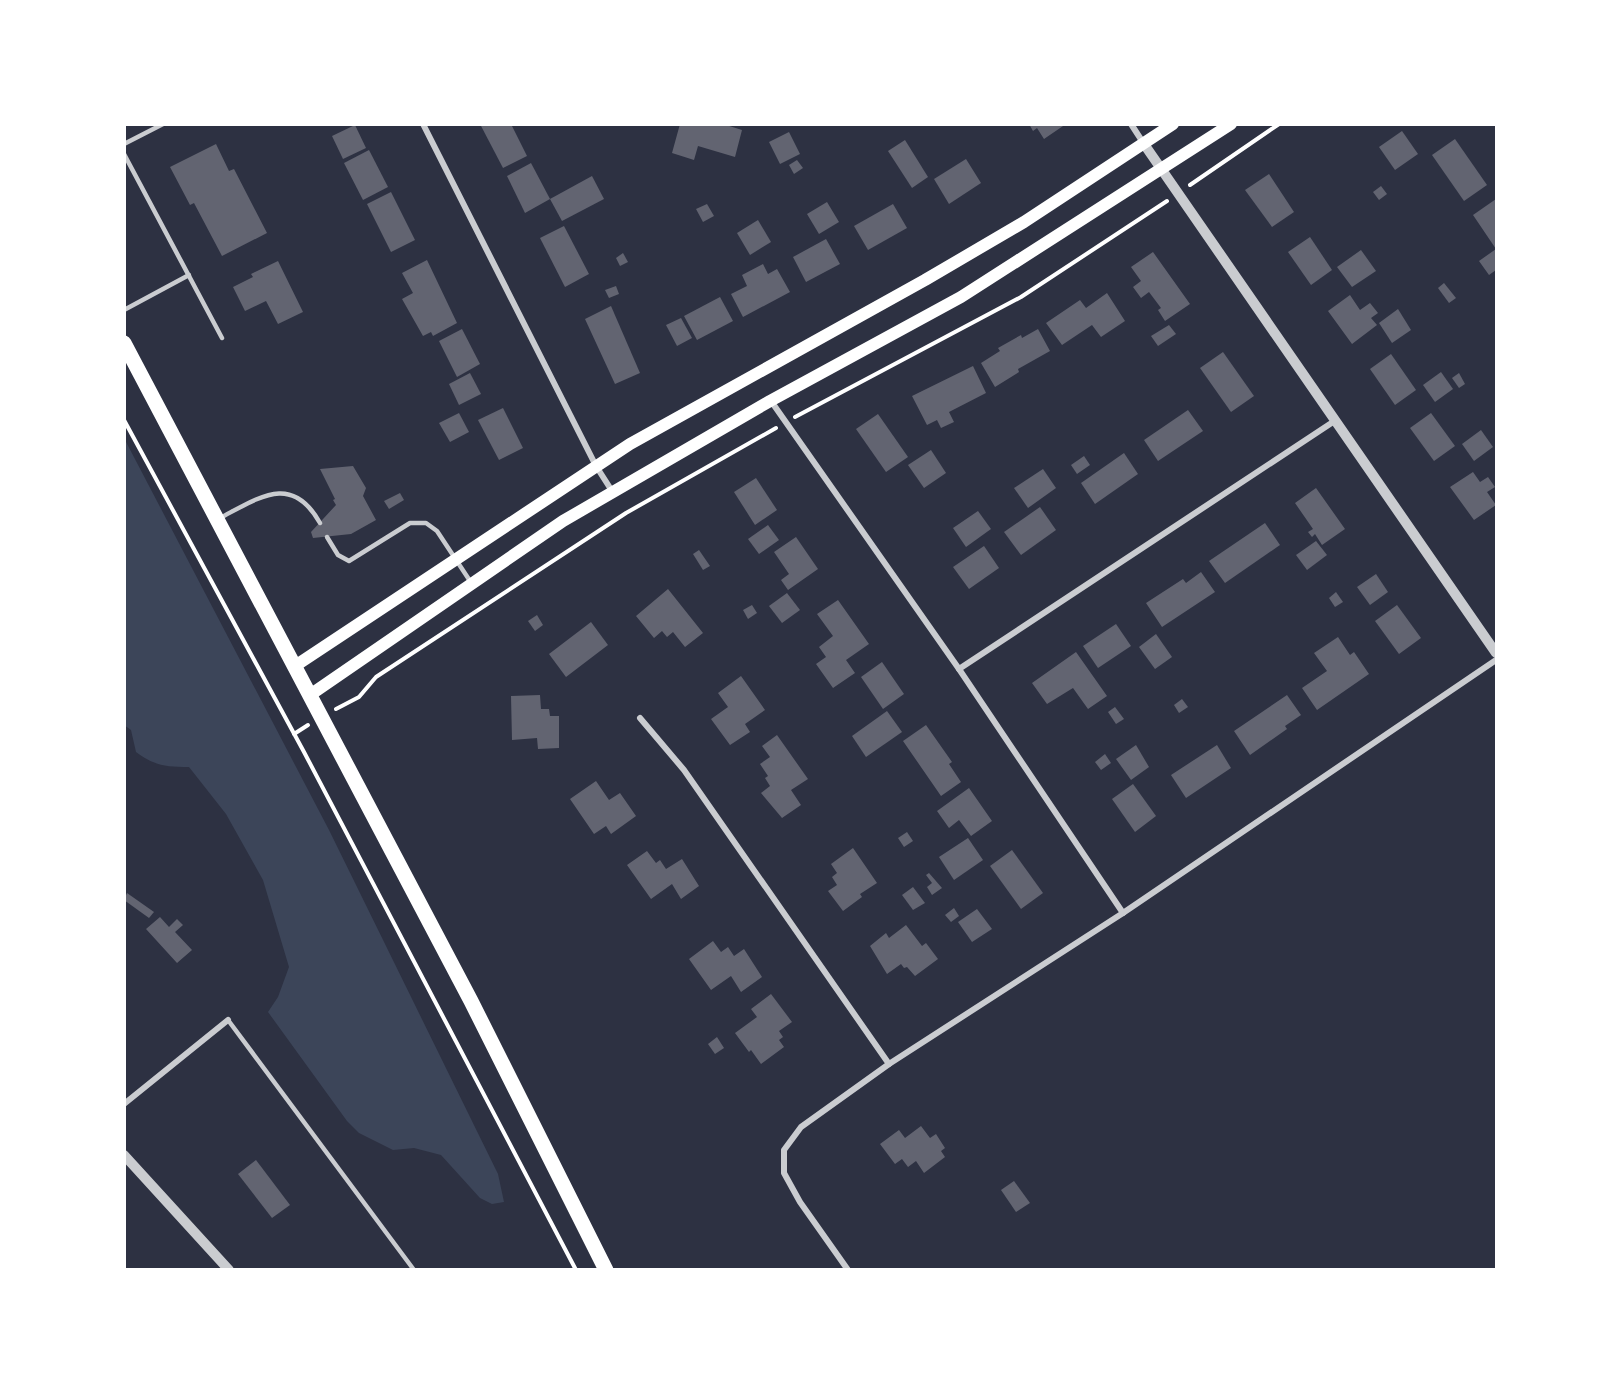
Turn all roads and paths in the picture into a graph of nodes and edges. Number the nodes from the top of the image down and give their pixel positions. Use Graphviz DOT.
graph roads {
  1 [pos="163,124"];
  2 [pos="423,124"];
  3 [pos="1131,124"];
  4 [pos="1173,124"];
  5 [pos="1231,124"];
  6 [pos="124,144"];
  7 [pos="1144,144"];
  8 [pos="124,154"];
  9 [pos="1161,171"];
  10 [pos="189,275"];
  11 [pos="124,310"];
  12 [pos="222,338"];
  13 [pos="124,343"];
  14 [pos="770,401"];
  15 [pos="124,420"];
  16 [pos="1337,420"];
  17 [pos="596,466"];
  18 [pos="612,491"];
  19 [pos="217,519"];
  20 [pos="320,523"];
  21 [pos="327,537"];
  22 [pos="456,559"];
  23 [pos="472,584"];
  24 [pos="1497,653"];
  25 [pos="1497,660"];
  26 [pos="295,666"];
  27 [pos="959,669"];
  28 [pos="310,695"];
  29 [pos="640,718"];
  30 [pos="1123,913"];
  31 [pos="228,1020"];
  32 [pos="889,1064"];
  33 [pos="124,1104"];
  34 [pos="124,1155"];
  35 [pos="229,1269"];
  36 [pos="414,1269"];
  37 [pos="576,1269"];
  38 [pos="606,1269"];
  39 [pos="848,1269"];
  1 -- 6 [label="lane"];
  2 -- 17 [label="street"];
  3 -- 7 [label="street"];
  4 -- 7 [label="main road"];
  5 -- 9 [label="main road"];
  7 -- 9 [label="street"];
  7 -- 17 [label="main road"];
  8 -- 10 [label="lane"];
  9 -- 14 [label="main road"];
  9 -- 16 [label="street"];
  10 -- 11 [label="lane"];
  10 -- 12 [label="lane"];
  13 -- 19 [label="main road"];
  14 -- 18 [label="main road"];
  14 -- 27 [label="street"];
  15 -- 37 [label="path"];
  16 -- 24 [label="street"];
  16 -- 27 [label="street"];
  17 -- 18 [label="street"];
  17 -- 22 [label="main road"];
  18 -- 23 [label="main road"];
  19 -- 20 [label="lane"];
  19 -- 26 [label="main road"];
  21 -- 22 [label="lane"];
  22 -- 23 [label="lane"];
  22 -- 26 [label="main road"];
  23 -- 28 [label="main road"];
  25 -- 30 [label="street"];
  26 -- 28 [label="main road"];
  27 -- 30 [label="street"];
  28 -- 38 [label="main road"];
  29 -- 32 [label="street"];
  30 -- 32 [label="street"];
  31 -- 33 [label="street"];
  31 -- 36 [label="lane"];
  32 -- 39 [label="street"];
  34 -- 35 [label="street"];
}
